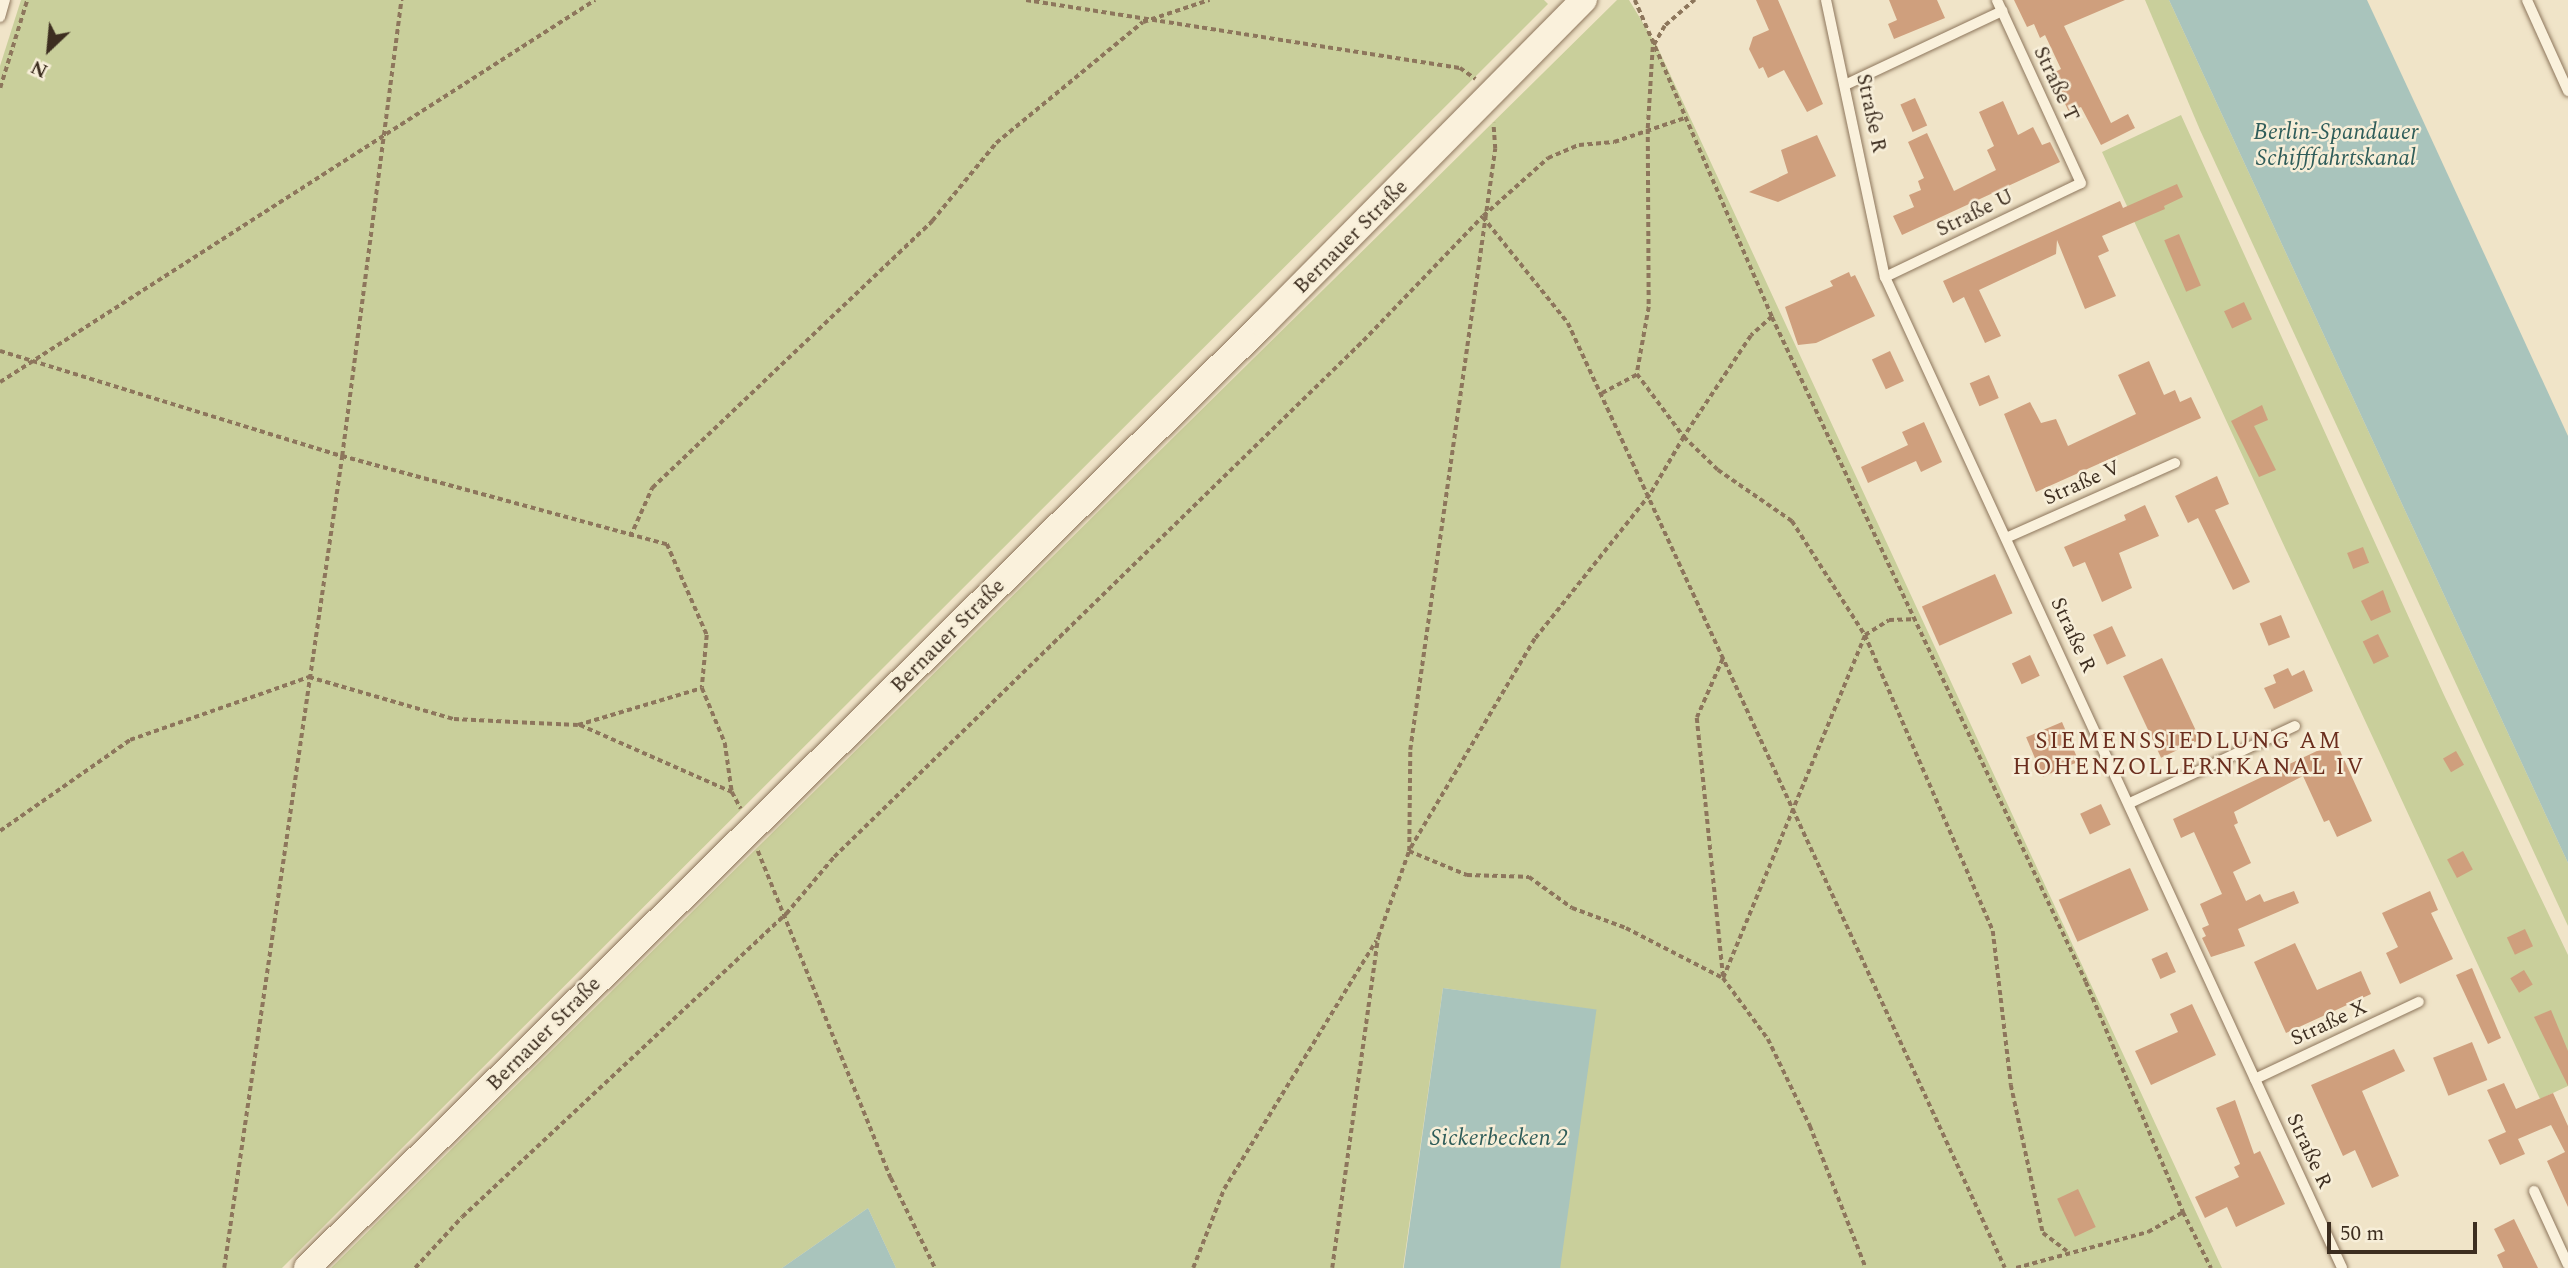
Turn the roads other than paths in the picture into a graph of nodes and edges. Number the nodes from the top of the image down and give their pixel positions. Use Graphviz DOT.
graph roads {
  1 [pos="5,0"];
  2 [pos="1584,0"];
  3 [pos="1826,0"];
  4 [pos="1997,0"];
  5 [pos="2527,0"];
  6 [pos="2002,12"];
  7 [pos="0,16"];
  8 [pos="1845,85"];
  9 [pos="2568,91"];
  10 [pos="2081,183"];
  11 [pos="1885,277"];
  12 [pos="2175,463"];
  13 [pos="2006,538"];
  14 [pos="2295,726"];
  15 [pos="2130,803"];
  16 [pos="2419,1002"];
  17 [pos="2255,1079"];
  18 [pos="2533,1191"];
  19 [pos="2568,1265"];
  20 [pos="307,1268"];
  21 [pos="2342,1268"];
  1 -- 7 [label="lane"];
  2 -- 20 [label="main road, Bernauer Straße"];
  3 -- 8 [label="lane, Straße R"];
  4 -- 6 [label="lane, Straße T"];
  5 -- 9 [label="lane"];
  6 -- 8 [label="lane"];
  6 -- 10 [label="lane, Straße T"];
  8 -- 11 [label="lane, Straße R"];
  10 -- 11 [label="lane, Straße U"];
  11 -- 13 [label="lane, Straße R"];
  12 -- 13 [label="lane, Straße V"];
  13 -- 15 [label="lane, Straße R"];
  14 -- 15 [label="lane"];
  15 -- 17 [label="lane, Straße R"];
  16 -- 17 [label="lane, Straße X"];
  17 -- 21 [label="lane, Straße R"];
  18 -- 19 [label="lane"];
}
